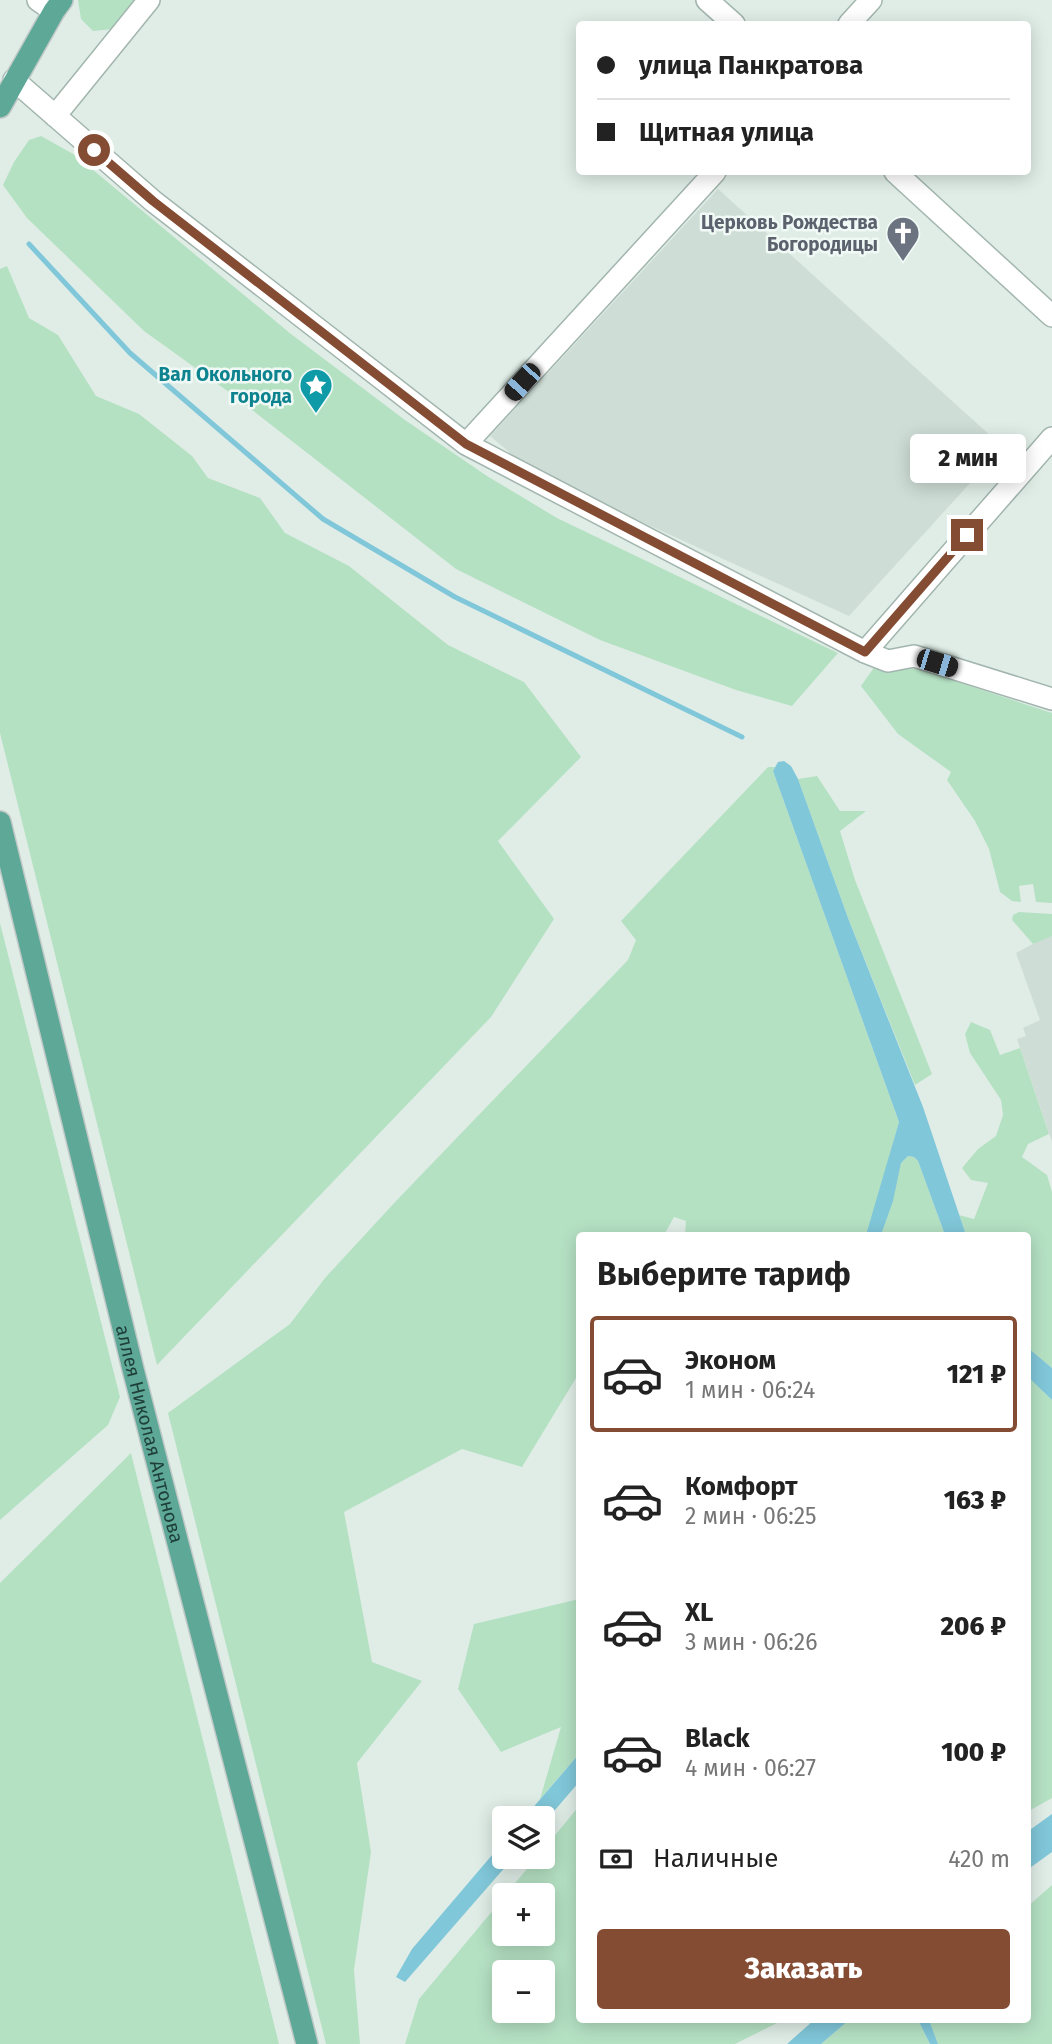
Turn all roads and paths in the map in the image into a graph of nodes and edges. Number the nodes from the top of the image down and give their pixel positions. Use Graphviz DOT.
graph roads {
  1 [pos="149,0"];
  2 [pos="707,0"];
  3 [pos="871,0"];
  4 [pos="51,4"];
  5 [pos="731,21"];
  6 [pos="852,21"];
  7 [pos="14,80"];
  8 [pos="0,107"];
  9 [pos="55,116"];
  10 [pos="712,175"];
  11 [pos="898,175"];
  12 [pos="1052,316"];
  13 [pos="1052,438"];
  14 [pos="466,444"];
  15 [pos="865,652"];
  16 [pos="1052,699"];
  17 [pos="0,822"];
  18 [pos="307,2044"];
  1 -- 9 [label="street"];
  2 -- 5 [label="street"];
  3 -- 6 [label="street"];
  4 -- 7 [label="main road"];
  7 -- 8 [label="main road"];
  7 -- 9 [label="street"];
  9 -- 14 [label="street"];
  10 -- 14 [label="street"];
  11 -- 12 [label="street"];
  13 -- 15 [label="street"];
  14 -- 15 [label="street"];
  15 -- 16 [label="street"];
  17 -- 18 [label="main road, аллея Николая Антонова"];
}
